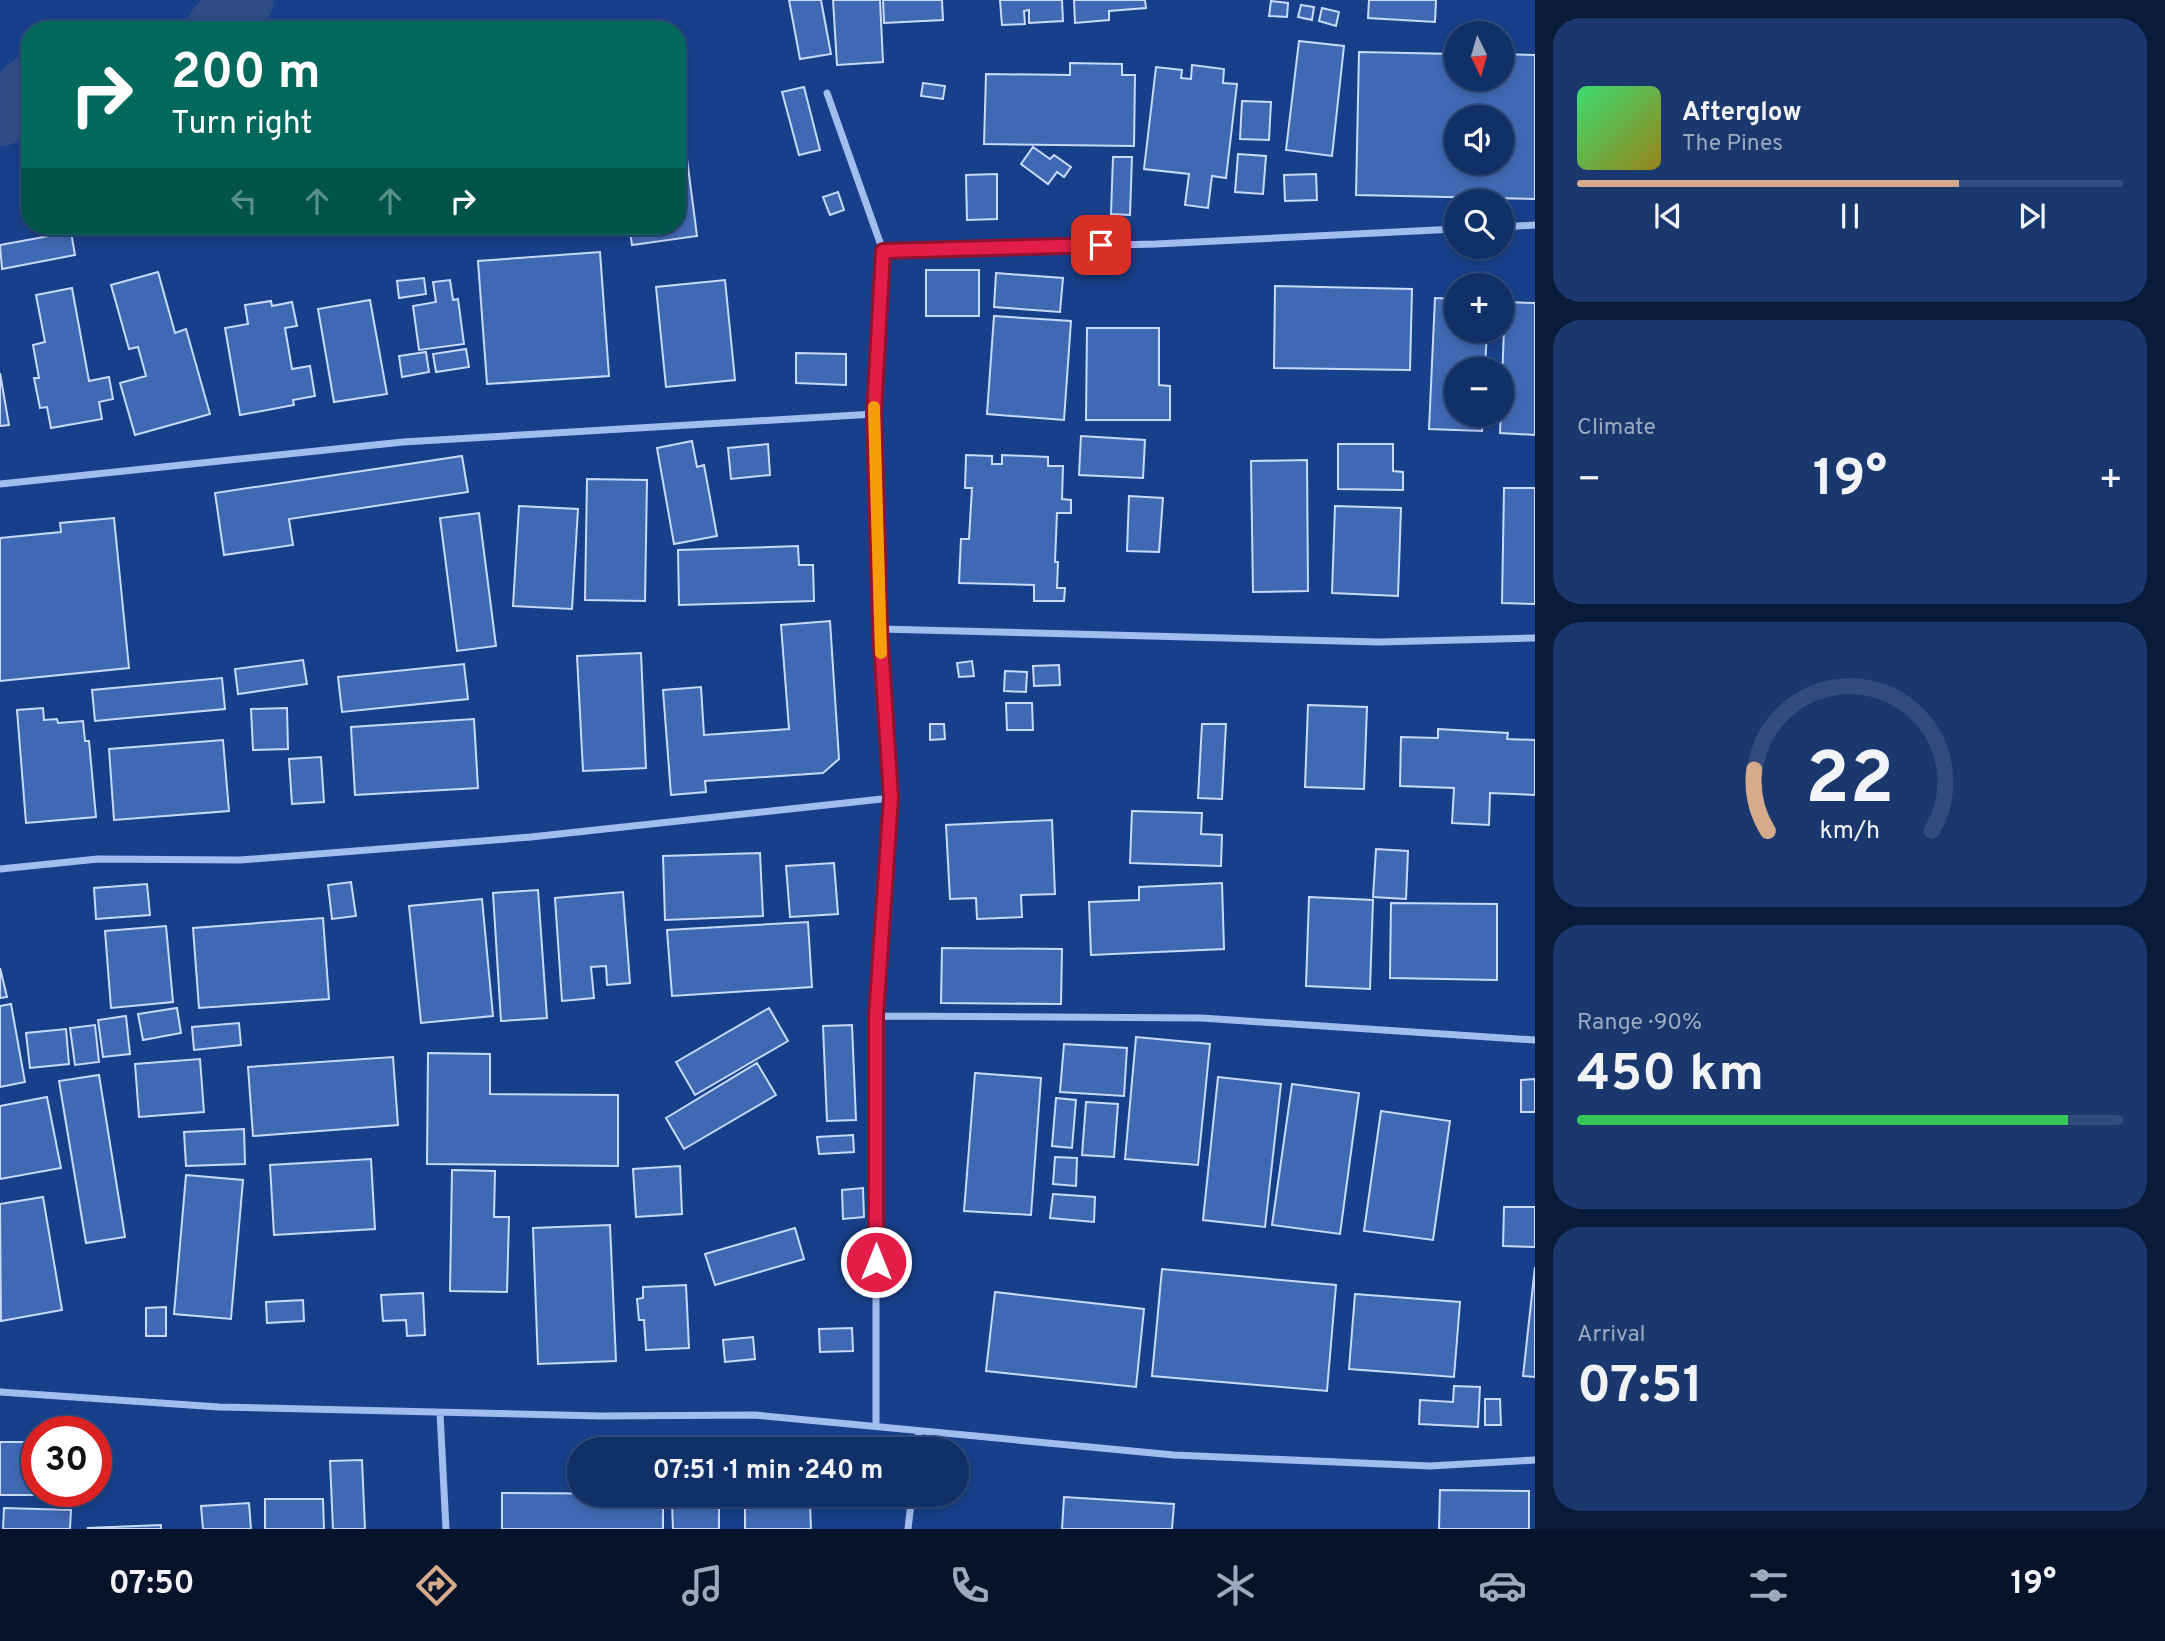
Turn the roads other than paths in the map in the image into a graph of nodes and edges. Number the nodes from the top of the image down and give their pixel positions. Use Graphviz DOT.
graph roads {
  1 [pos="827,93"];
  2 [pos="1535,225"];
  3 [pos="1514,226"];
  4 [pos="1444,230"];
  5 [pos="883,251"];
  6 [pos="874,414"];
  7 [pos="0,484"];
  8 [pos="880,629"];
  9 [pos="1535,638"];
  10 [pos="891,798"];
  11 [pos="0,869"];
  12 [pos="876,1016"];
  13 [pos="1535,1040"];
  14 [pos="0,1392"];
  15 [pos="440,1413"];
  16 [pos="876,1426"];
  17 [pos="919,1430"];
  18 [pos="918,1437"];
  19 [pos="1535,1460"];
  20 [pos="911,1507"];
  21 [pos="446,1529"];
  22 [pos="908,1529"];
  1 -- 5 [label="street"];
  2 -- 3 [label="street"];
  4 -- 5 [label="street"];
  5 -- 6 [label="street"];
  6 -- 7 [label="street"];
  6 -- 8 [label="street"];
  8 -- 9 [label="street"];
  8 -- 10 [label="street"];
  10 -- 11 [label="street"];
  10 -- 12 [label="street"];
  12 -- 13 [label="street"];
  12 -- 16 [label="street"];
  14 -- 15 [label="street"];
  15 -- 16 [label="street"];
  15 -- 21 [label="street"];
  16 -- 17 [label="street"];
  17 -- 18 [label="street"];
  17 -- 19 [label="street"];
  20 -- 22 [label="street"];
}
